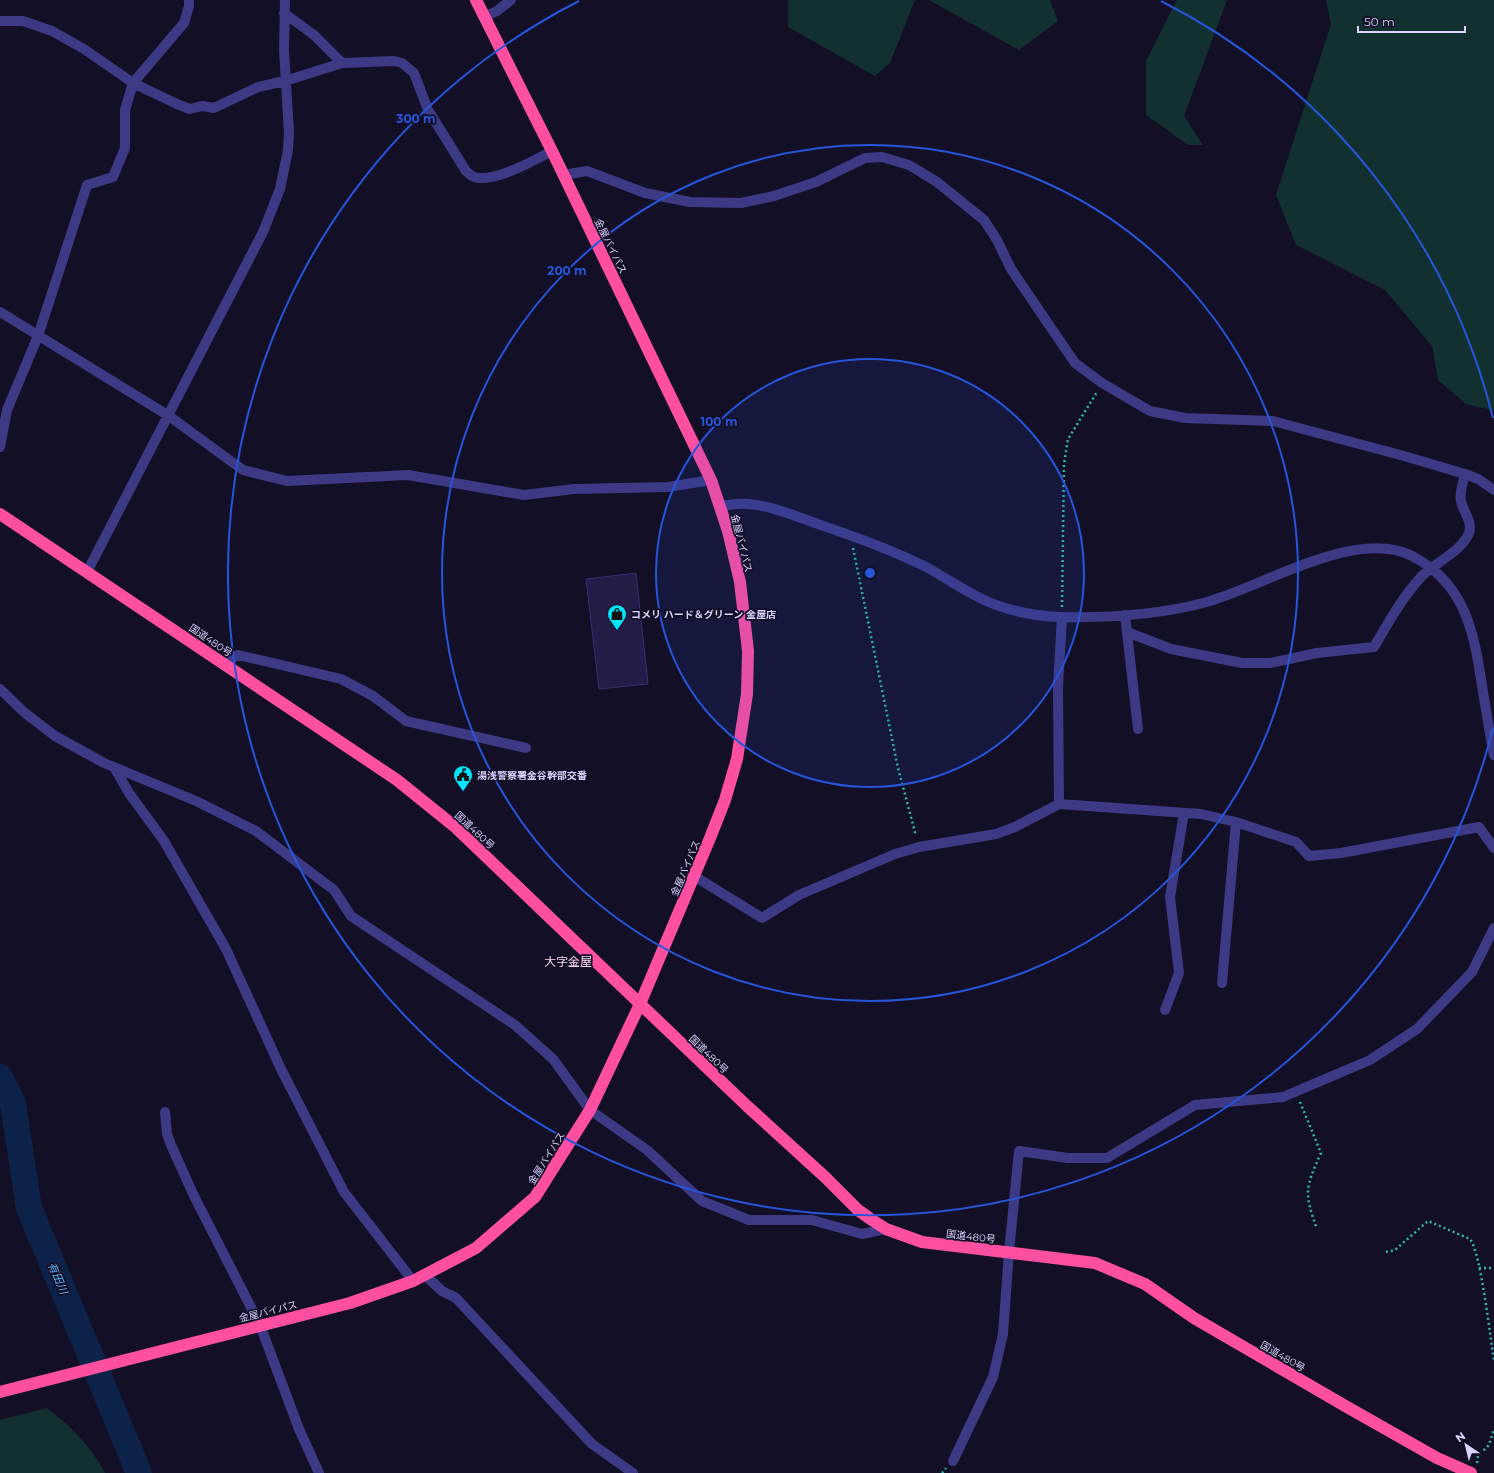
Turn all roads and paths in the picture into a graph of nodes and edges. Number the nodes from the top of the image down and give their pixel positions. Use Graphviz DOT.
graph roads {
  1 [pos="189,0"];
  2 [pos="476,0"];
  3 [pos="511,0"];
  4 [pos="283,1"];
  5 [pos="284,13"];
  6 [pos="484,17"];
  7 [pos="0,21"];
  8 [pos="342,63"];
  9 [pos="285,81"];
  10 [pos="133,83"];
  11 [pos="552,151"];
  12 [pos="563,175"];
  13 [pos="0,312"];
  14 [pos="38,336"];
  15 [pos="1102,383"];
  16 [pos="169,416"];
  17 [pos="0,447"];
  18 [pos="1465,474"];
  19 [pos="711,480"];
  20 [pos="1494,490"];
  21 [pos="720,506"];
  22 [pos="0,514"];
  23 [pos="850,536"];
  24 [pos="1432,568"];
  25 [pos="88,572"];
  26 [pos="1125,615"];
  27 [pos="1062,617"];
  28 [pos="1127,632"];
  29 [pos="223,663"];
  30 [pos="0,689"];
  31 [pos="1138,729"];
  32 [pos="526,748"];
  33 [pos="1494,755"];
  34 [pos="114,767"];
  35 [pos="1059,804"];
  36 [pos="1184,812"];
  37 [pos="1236,822"];
  38 [pos="918,847"];
  39 [pos="1494,848"];
  40 [pos="694,876"];
  41 [pos="1494,928"];
  42 [pos="1222,983"];
  43 [pos="640,1004"];
  44 [pos="1164,1010"];
  45 [pos="1296,1092"];
  46 [pos="590,1110"];
  47 [pos="165,1112"];
  48 [pos="886,1229"];
  49 [pos="1316,1229"];
  50 [pos="1008,1252"];
  51 [pos="1386,1252"];
  52 [pos="1479,1268"];
  53 [pos="1494,1268"];
  54 [pos="425,1275"];
  55 [pos="413,1281"];
  56 [pos="256,1327"];
  57 [pos="1494,1360"];
  58 [pos="1,1391"];
  59 [pos="1494,1429"];
  60 [pos="953,1461"];
  61 [pos="1473,1470"];
  62 [pos="319,1473"];
  63 [pos="633,1473"];
  1 -- 10 [label="street"];
  2 -- 6 [label="highway, 金屋バイパス"];
  3 -- 6 [label="street"];
  4 -- 5 [label="street"];
  5 -- 8 [label="street"];
  5 -- 9 [label="street"];
  6 -- 11 [label="highway, 金屋バイパス"];
  7 -- 10 [label="street"];
  8 -- 9 [label="street"];
  8 -- 11 [label="street"];
  9 -- 10 [label="street"];
  9 -- 16 [label="street"];
  10 -- 14 [label="street"];
  11 -- 12 [label="highway, 金屋バイパス"];
  12 -- 15 [label="street"];
  12 -- 19 [label="highway, 金屋バイパス"];
  13 -- 14 [label="street"];
  14 -- 16 [label="street"];
  14 -- 17 [label="street"];
  15 -- 18 [label="street"];
  15 -- 27 [label="path"];
  16 -- 19 [label="street"];
  16 -- 25 [label="street"];
  18 -- 20 [label="street"];
  18 -- 24 [label="street"];
  19 -- 21 [label="highway, 金屋バイパス"];
  21 -- 23 [label="street"];
  21 -- 40 [label="highway, 金屋バイパス"];
  22 -- 25 [label="highway, 国道480号"];
  23 -- 27 [label="street"];
  23 -- 38 [label="path"];
  24 -- 26 [label="street"];
  24 -- 28 [label="street"];
  24 -- 33 [label="street"];
  25 -- 29 [label="highway, 国道480号"];
  26 -- 27 [label="street"];
  26 -- 28 [label="street"];
  27 -- 35 [label="street"];
  28 -- 31 [label="street"];
  29 -- 32 [label="street"];
  29 -- 43 [label="highway, 国道480号"];
  30 -- 34 [label="street"];
  34 -- 46 [label="street"];
  34 -- 55 [label="street"];
  35 -- 36 [label="street"];
  35 -- 38 [label="street"];
  36 -- 37 [label="street"];
  36 -- 44 [label="street"];
  37 -- 39 [label="street"];
  37 -- 42 [label="street"];
  38 -- 40 [label="street"];
  40 -- 43 [label="highway, 金屋バイパス"];
  41 -- 45 [label="street"];
  43 -- 46 [label="highway, 金屋バイパス"];
  43 -- 48 [label="highway, 国道480号"];
  45 -- 49 [label="path"];
  45 -- 50 [label="street"];
  46 -- 48 [label="street"];
  46 -- 54 [label="highway, 金屋バイパス"];
  47 -- 56 [label="street"];
  48 -- 50 [label="highway, 国道480号"];
  50 -- 60 [label="street"];
  50 -- 61 [label="highway, 国道480号"];
  51 -- 52 [label="path"];
  52 -- 53 [label="path"];
  52 -- 57 [label="path"];
  54 -- 55 [label="highway, 金屋バイパス"];
  54 -- 63 [label="street"];
  55 -- 56 [label="highway, 金屋バイパス"];
  56 -- 58 [label="highway, 金屋バイパス"];
  56 -- 62 [label="street"];
  59 -- 61 [label="path"];
}
